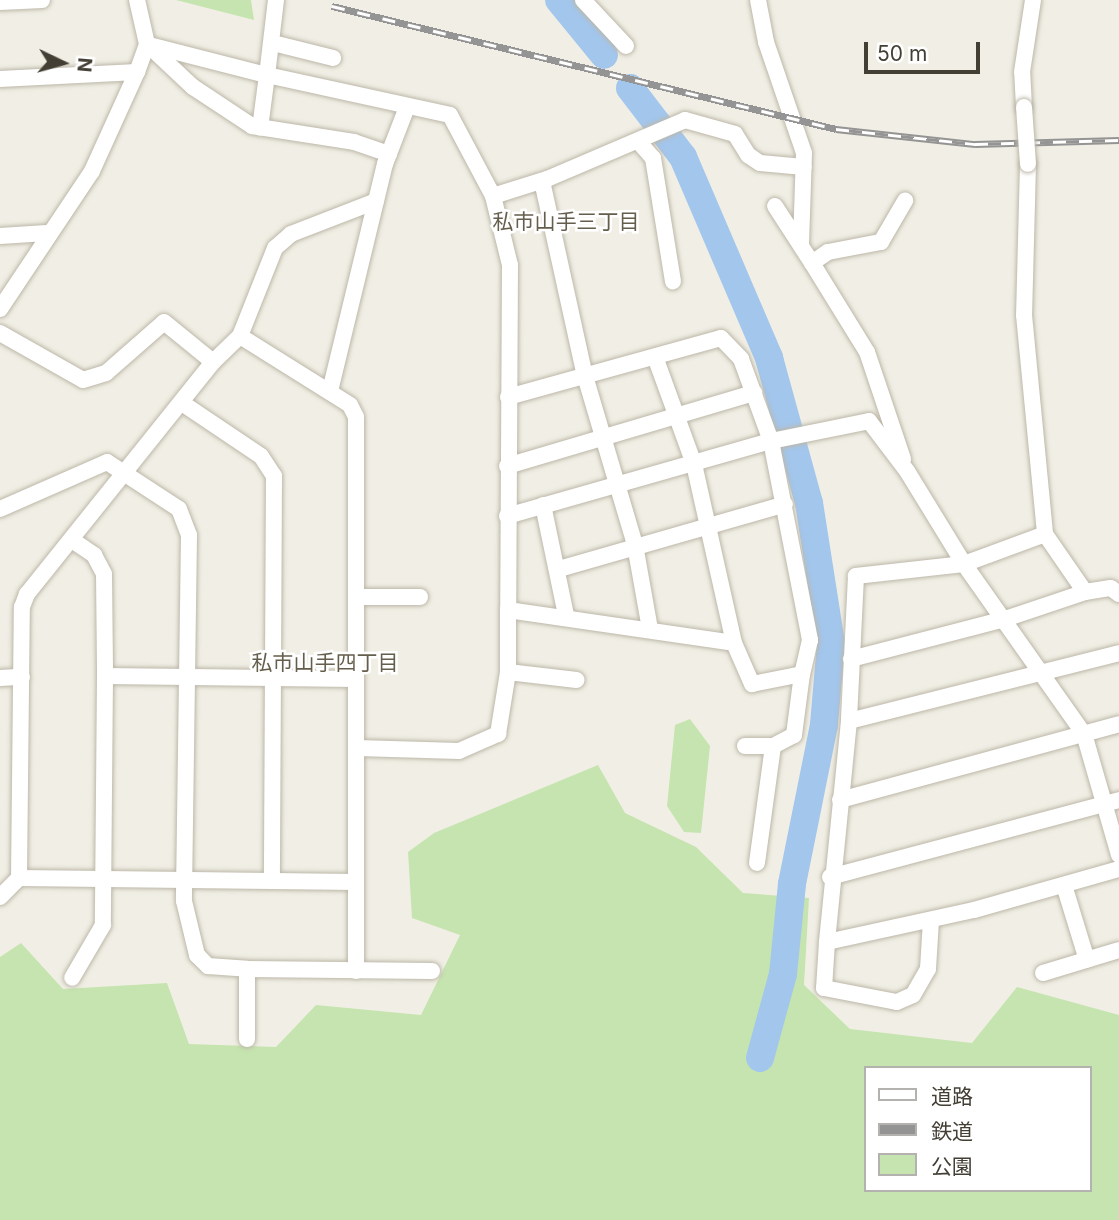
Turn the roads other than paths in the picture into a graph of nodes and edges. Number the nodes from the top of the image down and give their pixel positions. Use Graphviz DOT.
graph roads {
  1 [pos="42,0"];
  2 [pos="137,0"];
  3 [pos="276,0"];
  4 [pos="583,0"];
  5 [pos="758,0"];
  6 [pos="1029,1"];
  7 [pos="0,2"];
  8 [pos="273,43"];
  9 [pos="147,44"];
  10 [pos="626,46"];
  11 [pos="334,58"];
  12 [pos="137,72"];
  13 [pos="267,75"];
  14 [pos="0,79"];
  15 [pos="407,107"];
  16 [pos="260,128"];
  17 [pos="640,140"];
  18 [pos="389,154"];
  19 [pos="804,167"];
  20 [pos="542,181"];
  21 [pos="494,196"];
  22 [pos="376,201"];
  23 [pos="905,201"];
  24 [pos="775,206"];
  25 [pos="47,233"];
  26 [pos="0,236"];
  27 [pos="801,244"];
  28 [pos="813,262"];
  29 [pos="673,281"];
  30 [pos="0,309"];
  31 [pos="0,333"];
  32 [pos="240,336"];
  33 [pos="655,357"];
  34 [pos="213,362"];
  35 [pos="585,376"];
  36 [pos="330,391"];
  37 [pos="754,393"];
  38 [pos="508,397"];
  39 [pos="182,403"];
  40 [pos="676,413"];
  41 [pos="603,436"];
  42 [pos="771,441"];
  43 [pos="694,464"];
  44 [pos="507,466"];
  45 [pos="907,471"];
  46 [pos="126,472"];
  47 [pos="616,484"];
  48 [pos="785,504"];
  49 [pos="543,505"];
  50 [pos="0,509"];
  51 [pos="507,516"];
  52 [pos="708,525"];
  53 [pos="1045,534"];
  54 [pos="72,540"];
  55 [pos="635,545"];
  56 [pos="964,564"];
  57 [pos="559,569"];
  58 [pos="1085,592"];
  59 [pos="1119,594"];
  60 [pos="356,597"];
  61 [pos="419,597"];
  62 [pos="508,610"];
  63 [pos="566,615"];
  64 [pos="1005,619"];
  65 [pos="650,629"];
  66 [pos="734,643"];
  67 [pos="1119,653"];
  68 [pos="851,659"];
  69 [pos="508,672"];
  70 [pos="1040,672"];
  71 [pos="802,674"];
  72 [pos="105,676"];
  73 [pos="188,676"];
  74 [pos="22,677"];
  75 [pos="0,678"];
  76 [pos="273,678"];
  77 [pos="356,679"];
  78 [pos="577,680"];
  79 [pos="849,721"];
  80 [pos="1119,724"];
  81 [pos="1084,734"];
  82 [pos="745,746"];
  83 [pos="773,746"];
  84 [pos="357,748"];
  85 [pos="841,800"];
  86 [pos="1112,802"];
  87 [pos="1119,855"];
  88 [pos="757,863"];
  89 [pos="1119,869"];
  90 [pos="830,877"];
  91 [pos="19,878"];
  92 [pos="104,879"];
  93 [pos="187,880"];
  94 [pos="272,881"];
  95 [pos="356,883"];
  96 [pos="1064,885"];
  97 [pos="0,897"];
  98 [pos="931,920"];
  99 [pos="827,943"];
  100 [pos="1119,950"];
  101 [pos="1087,960"];
  102 [pos="247,969"];
  103 [pos="356,971"];
  104 [pos="432,971"];
  105 [pos="1044,973"];
  106 [pos="72,978"];
  107 [pos="247,1040"];
  1 -- 7 [label="street"];
  2 -- 9 [label="street"];
  3 -- 8 [label="street"];
  4 -- 10 [label="street"];
  5 -- 19 [label="street"];
  6 -- 53 [label="street, bridge"];
  8 -- 11 [label="street"];
  8 -- 13 [label="street"];
  9 -- 12 [label="street"];
  9 -- 13 [label="street"];
  9 -- 16 [label="street"];
  12 -- 14 [label="street"];
  12 -- 25 [label="street"];
  13 -- 15 [label="street"];
  13 -- 16 [label="street"];
  15 -- 18 [label="street"];
  15 -- 21 [label="street"];
  16 -- 18 [label="street"];
  17 -- 19 [label="street"];
  17 -- 20 [label="street"];
  17 -- 29 [label="street"];
  18 -- 22 [label="street"];
  19 -- 27 [label="street"];
  20 -- 21 [label="street"];
  20 -- 35 [label="street"];
  21 -- 38 [label="street"];
  22 -- 32 [label="street"];
  22 -- 36 [label="street"];
  23 -- 28 [label="street"];
  24 -- 27 [label="street"];
  25 -- 26 [label="street"];
  25 -- 30 [label="street"];
  27 -- 28 [label="street"];
  28 -- 45 [label="street"];
  31 -- 34 [label="street"];
  32 -- 34 [label="street"];
  32 -- 36 [label="street"];
  33 -- 35 [label="street"];
  33 -- 37 [label="street"];
  33 -- 40 [label="street"];
  34 -- 39 [label="street"];
  35 -- 38 [label="street"];
  35 -- 41 [label="street"];
  36 -- 60 [label="street"];
  37 -- 40 [label="street"];
  37 -- 42 [label="street"];
  38 -- 44 [label="street"];
  39 -- 46 [label="street"];
  39 -- 76 [label="street"];
  40 -- 41 [label="street"];
  40 -- 43 [label="street"];
  41 -- 44 [label="street"];
  41 -- 47 [label="street"];
  42 -- 43 [label="street"];
  42 -- 45 [label="street"];
  42 -- 48 [label="street"];
  43 -- 47 [label="street"];
  43 -- 52 [label="street"];
  44 -- 51 [label="street"];
  45 -- 56 [label="street"];
  46 -- 50 [label="street"];
  46 -- 54 [label="street"];
  46 -- 73 [label="street"];
  47 -- 49 [label="street"];
  47 -- 55 [label="street"];
  48 -- 52 [label="street"];
  48 -- 71 [label="street"];
  49 -- 51 [label="street"];
  49 -- 57 [label="street"];
  51 -- 62 [label="street"];
  52 -- 55 [label="street"];
  52 -- 66 [label="street"];
  53 -- 56 [label="street"];
  53 -- 58 [label="street"];
  54 -- 72 [label="street"];
  54 -- 74 [label="street"];
  55 -- 57 [label="street"];
  55 -- 65 [label="street"];
  56 -- 64 [label="street"];
  56 -- 68 [label="street"];
  57 -- 63 [label="street"];
  58 -- 59 [label="street"];
  58 -- 64 [label="street"];
  60 -- 61 [label="street"];
  60 -- 77 [label="street"];
  62 -- 63 [label="street"];
  62 -- 69 [label="street"];
  63 -- 65 [label="street"];
  64 -- 68 [label="street"];
  64 -- 70 [label="street"];
  65 -- 66 [label="street"];
  66 -- 71 [label="street"];
  67 -- 70 [label="street"];
  68 -- 79 [label="street"];
  69 -- 78 [label="street"];
  69 -- 84 [label="street"];
  70 -- 79 [label="street"];
  70 -- 81 [label="street"];
  71 -- 83 [label="street"];
  72 -- 73 [label="street"];
  72 -- 92 [label="street"];
  73 -- 76 [label="street"];
  73 -- 93 [label="street"];
  74 -- 75 [label="street"];
  74 -- 91 [label="street"];
  76 -- 77 [label="street"];
  76 -- 94 [label="street"];
  77 -- 84 [label="street"];
  79 -- 85 [label="street"];
  80 -- 81 [label="street"];
  81 -- 85 [label="street"];
  81 -- 86 [label="street"];
  82 -- 83 [label="street"];
  83 -- 88 [label="street"];
  84 -- 95 [label="street"];
  85 -- 90 [label="street"];
  86 -- 87 [label="street"];
  86 -- 90 [label="street"];
  89 -- 96 [label="street"];
  90 -- 99 [label="street"];
  91 -- 92 [label="street"];
  91 -- 97 [label="street"];
  92 -- 93 [label="street"];
  92 -- 106 [label="street"];
  93 -- 94 [label="street"];
  93 -- 102 [label="street"];
  94 -- 95 [label="street"];
  95 -- 103 [label="street"];
  96 -- 98 [label="street"];
  96 -- 101 [label="street"];
  98 -- 99 [label="street"];
  98 -- 99 [label="street"];
  100 -- 101 [label="street"];
  101 -- 105 [label="street"];
  102 -- 103 [label="street"];
  102 -- 107 [label="street"];
  103 -- 104 [label="street"];
}
